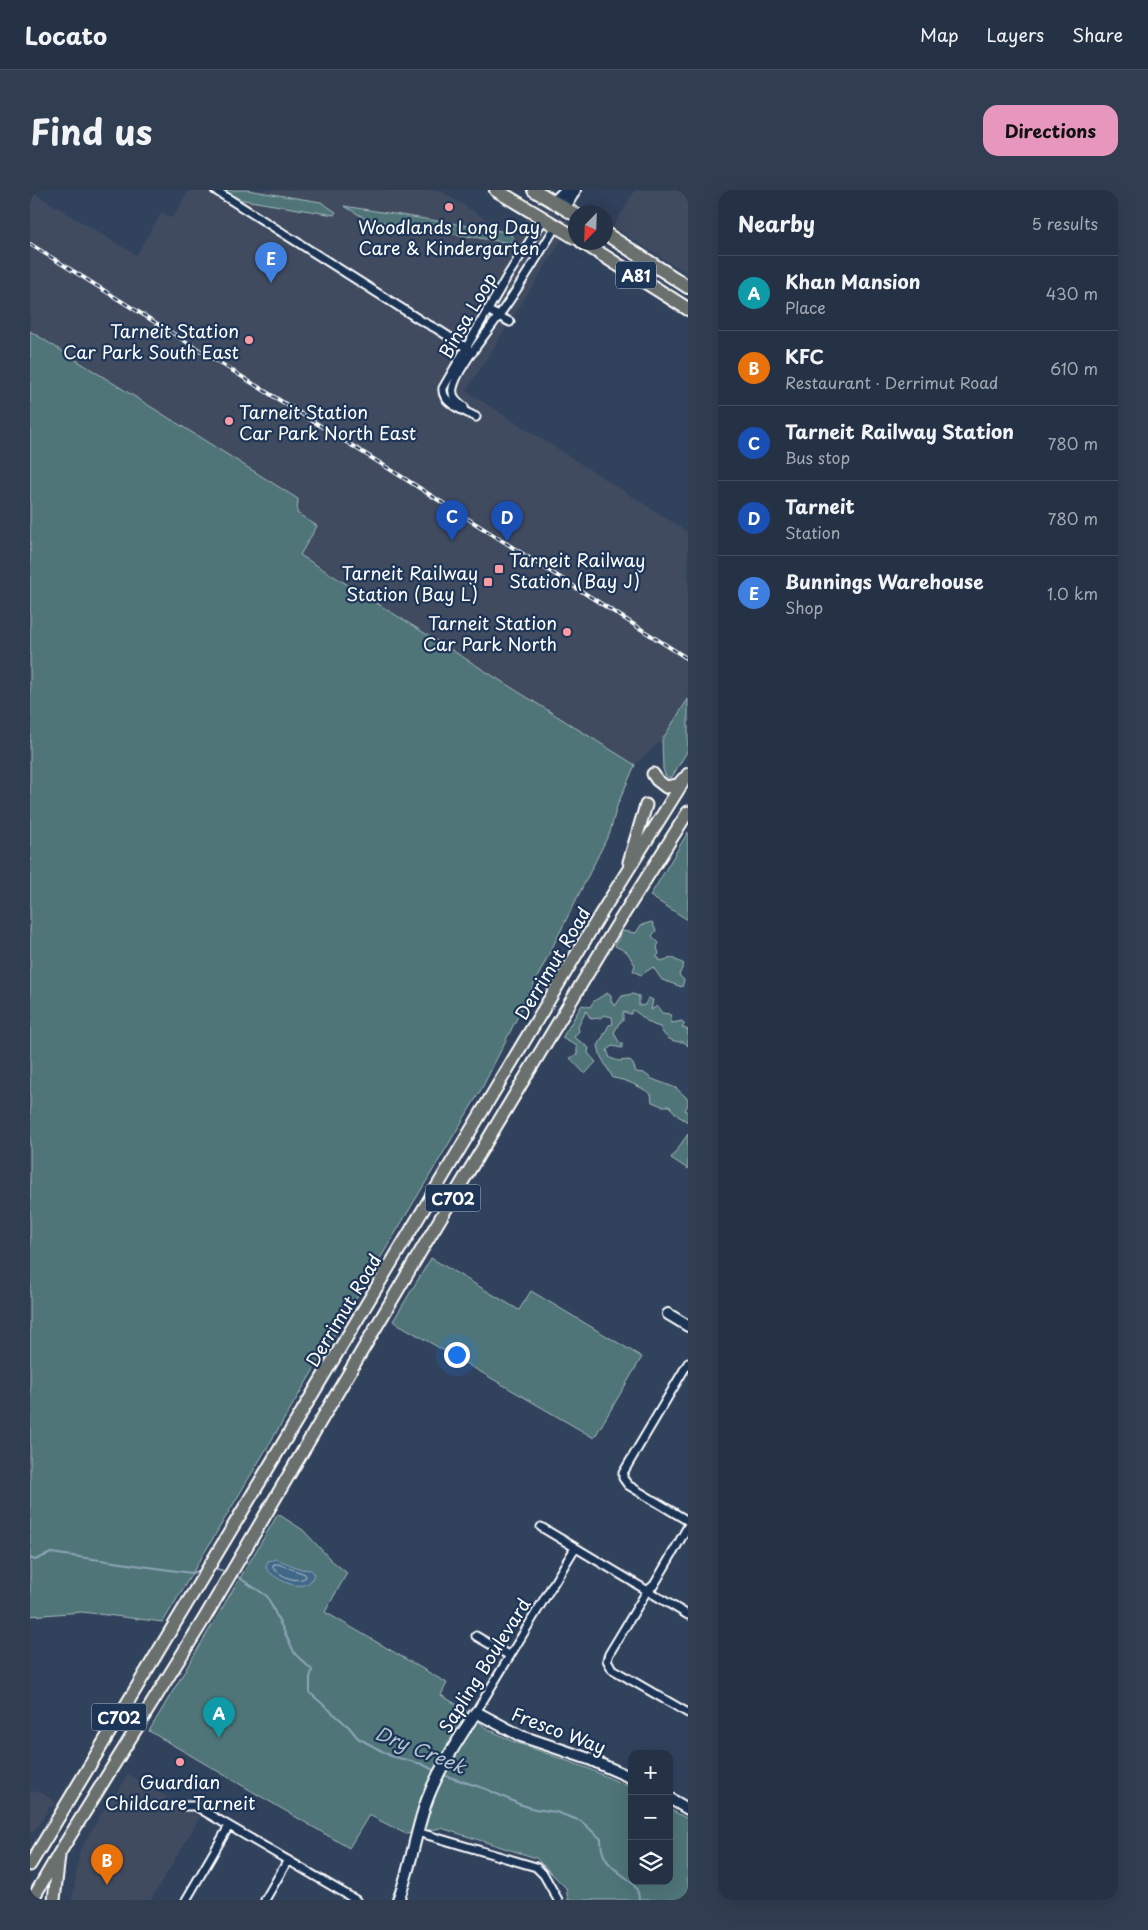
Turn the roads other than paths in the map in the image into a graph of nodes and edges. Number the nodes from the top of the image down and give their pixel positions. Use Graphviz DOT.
graph roads {
  1 [pos="214,190"];
  2 [pos="496,190"];
  3 [pos="534,190"];
  4 [pos="566,190"];
  5 [pos="575,190"];
  6 [pos="554,202"];
  7 [pos="568,206"];
  8 [pos="568,211"];
  9 [pos="568,216"];
  10 [pos="544,219"];
  11 [pos="556,226"];
  12 [pos="568,233"];
  13 [pos="613,239"];
  14 [pos="595,250"];
  15 [pos="688,287"];
  16 [pos="688,309"];
  17 [pos="487,310"];
  18 [pos="500,316"];
  19 [pos="510,322"];
  20 [pos="465,347"];
  21 [pos="473,352"];
  22 [pos="653,774"];
  23 [pos="688,774"];
  24 [pos="646,805"];
  25 [pos="688,812"];
  26 [pos="661,818"];
  27 [pos="677,831"];
  28 [pos="626,874"];
  29 [pos="668,1314"];
  30 [pos="688,1326"];
  31 [pos="688,1363"];
  32 [pos="688,1521"];
  33 [pos="688,1526"];
  34 [pos="541,1527"];
  35 [pos="575,1548"];
  36 [pos="647,1591"];
  37 [pos="688,1615"];
  38 [pos="476,1636"];
  39 [pos="510,1656"];
  40 [pos="476,1712"];
  41 [pos="688,1713"];
  42 [pos="628,1776"];
  43 [pos="673,1800"];
  44 [pos="185,1806"];
  45 [pos="688,1808"];
  46 [pos="229,1826"];
  47 [pos="417,1832"];
  48 [pos="60,1852"];
  49 [pos="288,1860"];
  50 [pos="30,1865"];
  51 [pos="403,1895"];
  52 [pos="32,1900"];
  53 [pos="54,1900"];
  54 [pos="186,1900"];
  55 [pos="265,1900"];
  56 [pos="356,1900"];
  57 [pos="398,1900"];
  58 [pos="558,1900"];
  1 -- 20 [label="street"];
  2 -- 10 [label="highway"];
  3 -- 6 [label="highway"];
  4 -- 6 [label="street"];
  5 -- 7 [label="street"];
  6 -- 8 [label="highway"];
  6 -- 10 [label="highway"];
  9 -- 11 [label="highway"];
  10 -- 11 [label="highway"];
  10 -- 17 [label="street, Binsa Loop"];
  11 -- 12 [label="highway"];
  11 -- 18 [label="street"];
  13 -- 15 [label="highway, A81"];
  14 -- 16 [label="highway, A81"];
  17 -- 18 [label="street"];
  17 -- 20 [label="street, Binsa Loop"];
  18 -- 19 [label="street"];
  18 -- 21 [label="street"];
  20 -- 21 [label="street"];
  20 -- 21 [label="street, Binsa Loop"];
  22 -- 23 [label="main road"];
  23 -- 26 [label="main road, Derrimut Road / C702"];
  24 -- 28 [label="main road"];
  25 -- 27 [label="main road, Derrimut Road / C702"];
  26 -- 27 [label="main road"];
  26 -- 28 [label="main road, Derrimut Road / C702"];
  27 -- 48 [label="main road, Derrimut Road / C702"];
  28 -- 50 [label="main road, Derrimut Road / C702"];
  29 -- 30 [label="street"];
  31 -- 32 [label="street"];
  33 -- 36 [label="street"];
  34 -- 35 [label="street"];
  35 -- 36 [label="street"];
  35 -- 39 [label="street, Sapling Boulevard"];
  36 -- 37 [label="street"];
  36 -- 41 [label="street"];
  38 -- 39 [label="street"];
  39 -- 40 [label="street, Sapling Boulevard"];
  40 -- 42 [label="street, Fresco Way"];
  40 -- 47 [label="street, Sapling Boulevard"];
  43 -- 45 [label="street"];
  44 -- 46 [label="street"];
  46 -- 49 [label="street"];
  46 -- 54 [label="street"];
  47 -- 51 [label="street, Sapling Boulevard"];
  47 -- 58 [label="street"];
  48 -- 52 [label="main road, Derrimut Road / C702"];
  48 -- 53 [label="main road"];
  49 -- 55 [label="street"];
  49 -- 56 [label="street"];
  51 -- 57 [label="street, Sapling Boulevard"];
}
